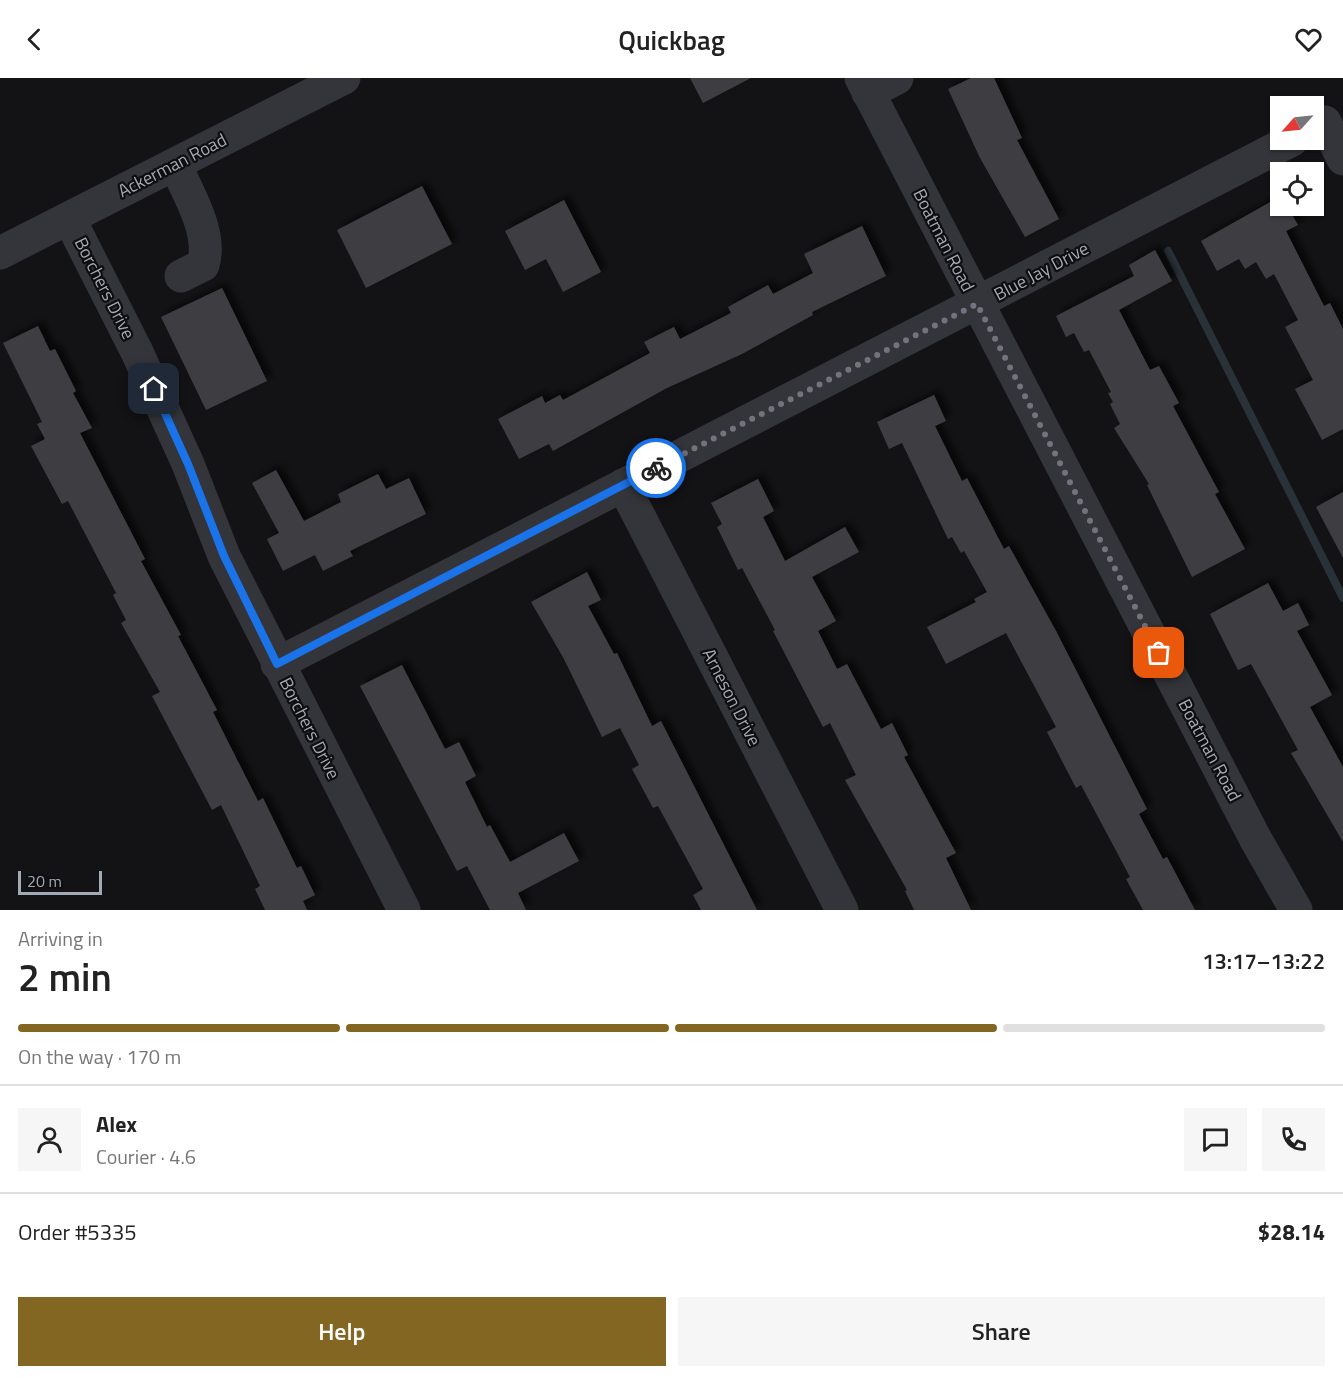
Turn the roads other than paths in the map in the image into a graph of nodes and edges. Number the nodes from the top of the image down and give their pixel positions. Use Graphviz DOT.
graph roads {
  1 [pos="344,78"];
  2 [pos="897,78"];
  3 [pos="865,85"];
  4 [pos="1327,121"];
  5 [pos="1273,150"];
  6 [pos="1343,159"];
  7 [pos="175,164"];
  8 [pos="69,218"];
  9 [pos="0,253"];
  10 [pos="182,276"];
  11 [pos="977,304"];
  12 [pos="623,485"];
  13 [pos="277,664"];
  14 [pos="404,910"];
  15 [pos="842,910"];
  16 [pos="1296,910"];
  1 -- 7 [label="street, Ackerman Road"];
  2 -- 3 [label="street"];
  3 -- 11 [label="street, Boatman Road"];
  4 -- 6 [label="street"];
  5 -- 11 [label="street, Blue Jay Drive"];
  7 -- 8 [label="street, Ackerman Road"];
  7 -- 10 [label="street"];
  8 -- 9 [label="street, Ackerman Road"];
  8 -- 13 [label="street, Borchers Drive"];
  11 -- 12 [label="street, Blue Jay Drive"];
  11 -- 16 [label="street, Boatman Road"];
  12 -- 13 [label="street, Blue Jay Drive"];
  12 -- 15 [label="street, Arneson Drive"];
  13 -- 14 [label="street, Borchers Drive"];
}
